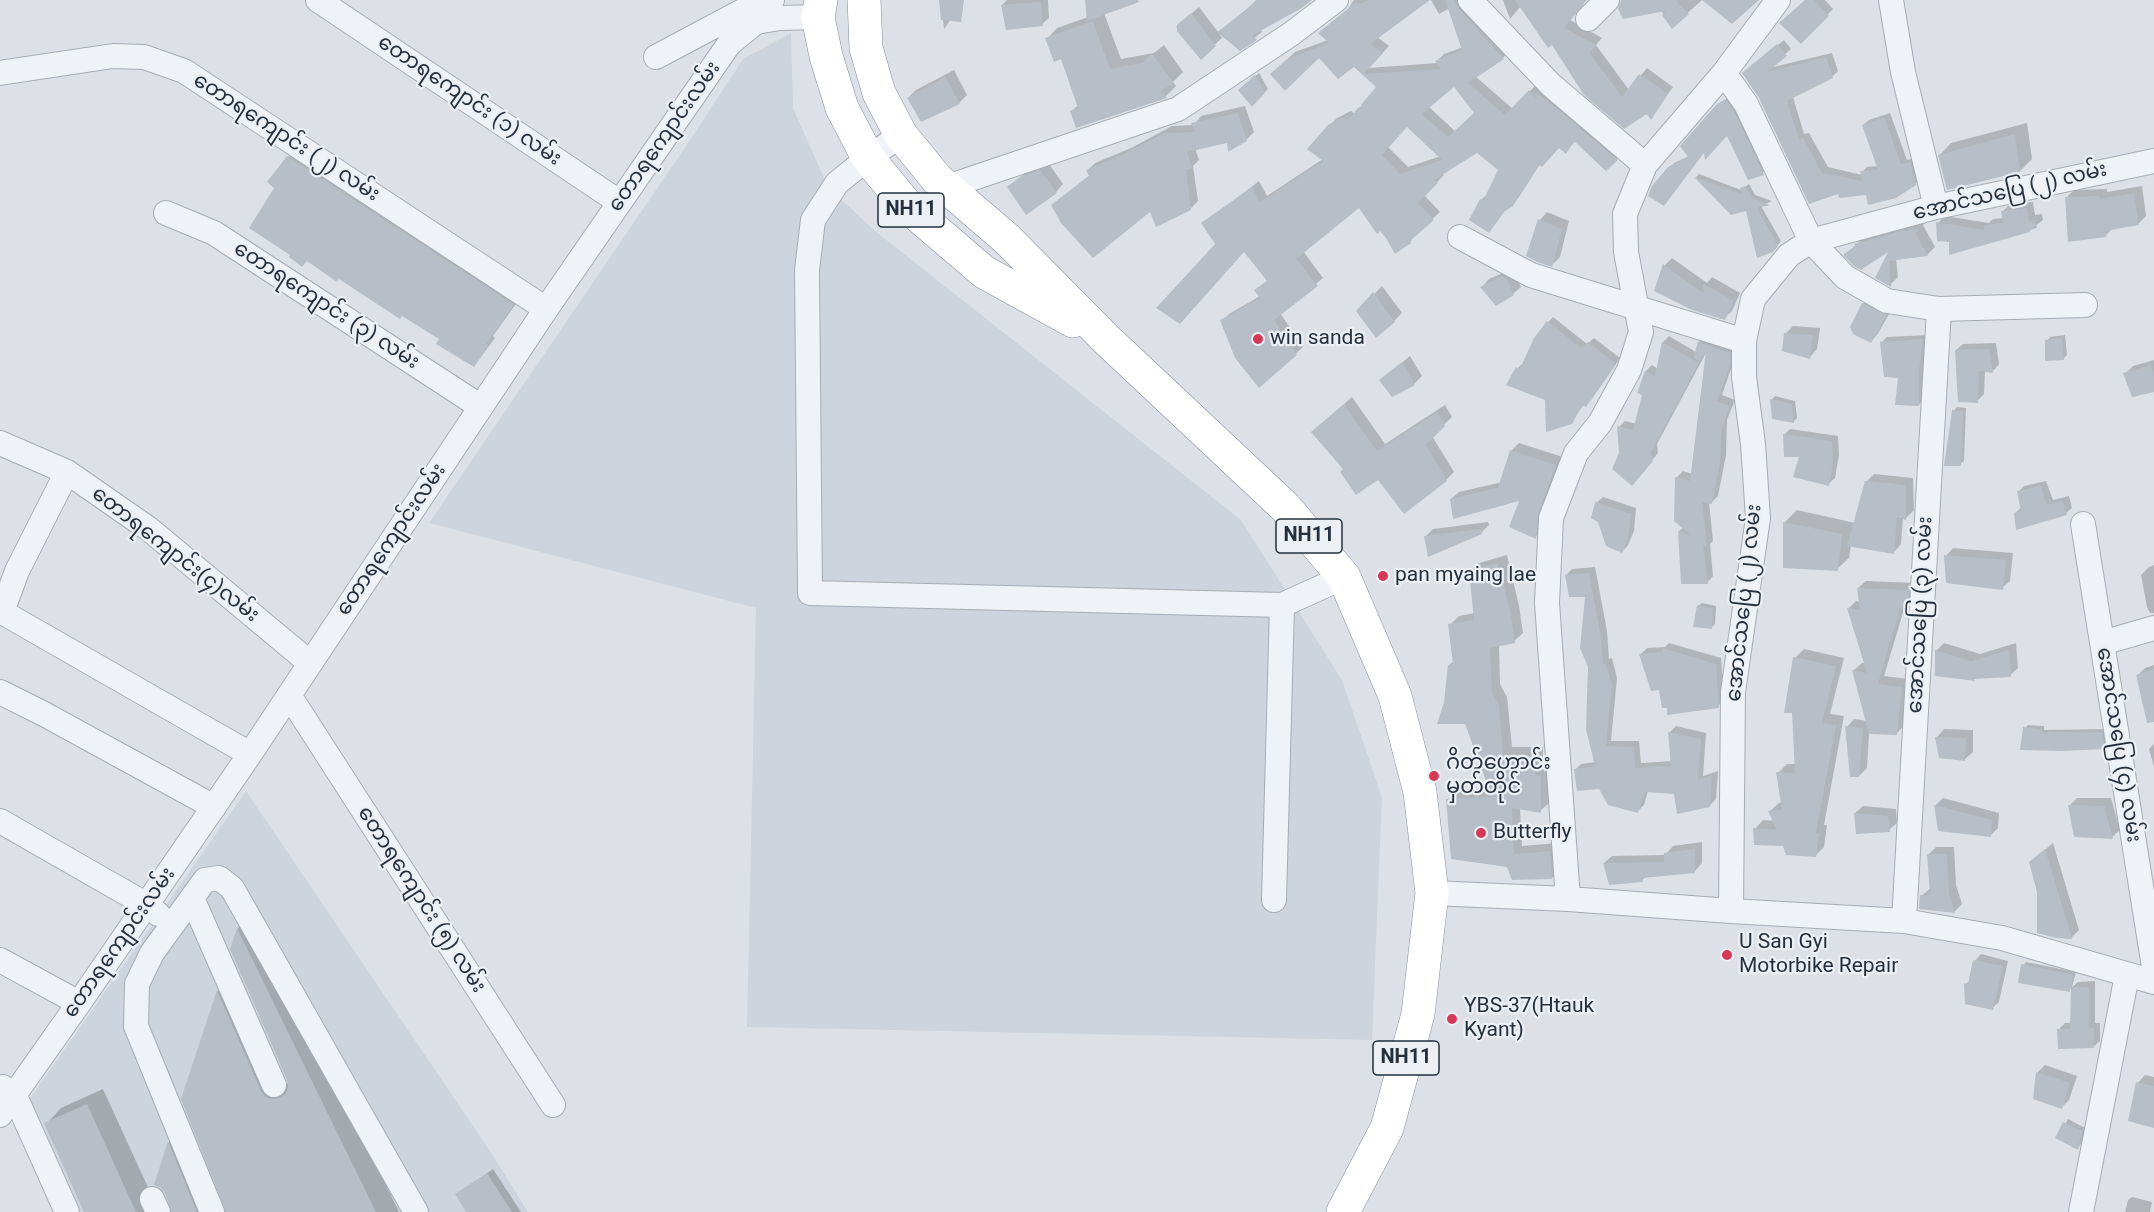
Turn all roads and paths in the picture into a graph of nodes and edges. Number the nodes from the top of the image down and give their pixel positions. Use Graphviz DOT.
graph roads {
  1 [pos="318,0"];
  2 [pos="772,0"];
  3 [pos="864,0"];
  4 [pos="1336,0"];
  5 [pos="1470,0"];
  6 [pos="1607,0"];
  7 [pos="1778,0"];
  8 [pos="1892,0"];
  9 [pos="819,8"];
  10 [pos="1588,19"];
  11 [pos="656,57"];
  12 [pos="0,73"];
  13 [pos="1724,73"];
  14 [pos="901,135"];
  15 [pos="868,158"];
  16 [pos="2154,161"];
  17 [pos="1645,165"];
  18 [pos="947,187"];
  19 [pos="620,202"];
  20 [pos="1936,207"];
  21 [pos="166,213"];
  22 [pos="1460,237"];
  23 [pos="1812,241"];
  24 [pos="2085,305"];
  25 [pos="546,309"];
  26 [pos="1637,309"];
  27 [pos="1939,309"];
  28 [pos="1106,339"];
  29 [pos="1744,341"];
  30 [pos="481,407"];
  31 [pos="0,443"];
  32 [pos="67,472"];
  33 [pos="2083,524"];
  34 [pos="9,568"];
  35 [pos="1344,577"];
  36 [pos="1282,605"];
  37 [pos="2154,628"];
  38 [pos="2102,643"];
  39 [pos="310,663"];
  40 [pos="0,693"];
  41 [pos="289,695"];
  42 [pos="250,754"];
  43 [pos="214,807"];
  44 [pos="0,821"];
  45 [pos="1432,893"];
  46 [pos="192,898"];
  47 [pos="1568,899"];
  48 [pos="1274,900"];
  49 [pos="147,905"];
  50 [pos="1731,911"];
  51 [pos="1904,921"];
  52 [pos="172,926"];
  53 [pos="0,960"];
  54 [pos="2154,967"];
  55 [pos="2127,975"];
  56 [pos="2154,982"];
  57 [pos="79,1003"];
  58 [pos="274,1085"];
  59 [pos="7,1090"];
  60 [pos="553,1105"];
  61 [pos="0,1115"];
  62 [pos="67,1212"];
  63 [pos="212,1212"];
  64 [pos="416,1212"];
  65 [pos="1343,1212"];
  66 [pos="2080,1212"];
  1 -- 19 [label="street, တောရကျောင်း (၁) လမ်း"];
  2 -- 11 [label="street"];
  3 -- 14 [label="highway, NH11"];
  4 -- 18 [label="street"];
  5 -- 17 [label="street"];
  6 -- 10 [label="street"];
  7 -- 13 [label="street"];
  8 -- 20 [label="street"];
  9 -- 15 [label="highway, NH11"];
  9 -- 19 [label="street, တောရကျောင်းလမ်း"];
  12 -- 25 [label="street, တောရကျောင်း (၂) လမ်း"];
  13 -- 17 [label="street"];
  13 -- 23 [label="street"];
  14 -- 15 [label="street"];
  14 -- 18 [label="highway, NH11"];
  15 -- 28 [label="highway, NH11"];
  15 -- 36 [label="street"];
  16 -- 20 [label="street, အောင်သပြေ (၂) လမ်း"];
  17 -- 26 [label="street"];
  18 -- 28 [label="highway, NH11"];
  19 -- 25 [label="street, တောရကျောင်းလမ်း"];
  20 -- 23 [label="street, အောင်သပြေ (၂) လမ်း"];
  21 -- 30 [label="street, တောရကျောင်း (၃) လမ်း"];
  22 -- 26 [label="street"];
  23 -- 27 [label="street"];
  23 -- 29 [label="street, အောင်သပြေ (၂) လမ်း"];
  24 -- 27 [label="street"];
  25 -- 30 [label="street, တောရကျောင်းလမ်း"];
  26 -- 29 [label="street"];
  26 -- 47 [label="street"];
  27 -- 51 [label="street, အောင်သပြေ (၃) လမ်း"];
  28 -- 35 [label="highway, NH11"];
  29 -- 50 [label="street, အောင်သပြေ (၂) လမ်း"];
  30 -- 39 [label="street, တောရကျောင်းလမ်း"];
  31 -- 32 [label="street, တောရကျောင်း(၄)လမ်း"];
  32 -- 34 [label="street"];
  32 -- 39 [label="street, တောရကျောင်း(၄)လမ်း"];
  33 -- 38 [label="street, အောင်သပြေ (၄) လမ်း"];
  34 -- 42 [label="street"];
  35 -- 36 [label="street"];
  35 -- 45 [label="highway, NH11"];
  36 -- 48 [label="street"];
  37 -- 38 [label="street"];
  38 -- 54 [label="street, အောင်သပြေ (၄) လမ်း"];
  39 -- 41 [label="street, တောရကျောင်းလမ်း"];
  40 -- 43 [label="street"];
  41 -- 42 [label="street, တောရကျောင်းလမ်း"];
  41 -- 60 [label="street, တောရကျောင်း (၅) လမ်း"];
  42 -- 43 [label="street, တောရကျောင်းလမ်း"];
  43 -- 49 [label="street, တောရကျောင်းလမ်း"];
  44 -- 49 [label="street"];
  45 -- 47 [label="street"];
  45 -- 65 [label="highway, NH11"];
  46 -- 52 [label="street"];
  46 -- 58 [label="street"];
  46 -- 64 [label="street"];
  47 -- 50 [label="street"];
  49 -- 52 [label="street"];
  49 -- 57 [label="street, တောရကျောင်းလမ်း"];
  50 -- 51 [label="street"];
  51 -- 55 [label="street"];
  52 -- 63 [label="street"];
  53 -- 57 [label="street"];
  55 -- 56 [label="street"];
  55 -- 66 [label="street"];
  57 -- 59 [label="street, တောရကျောင်းလမ်း"];
  59 -- 61 [label="street, တောရကျောင်းလမ်း"];
  59 -- 62 [label="street"];
}
